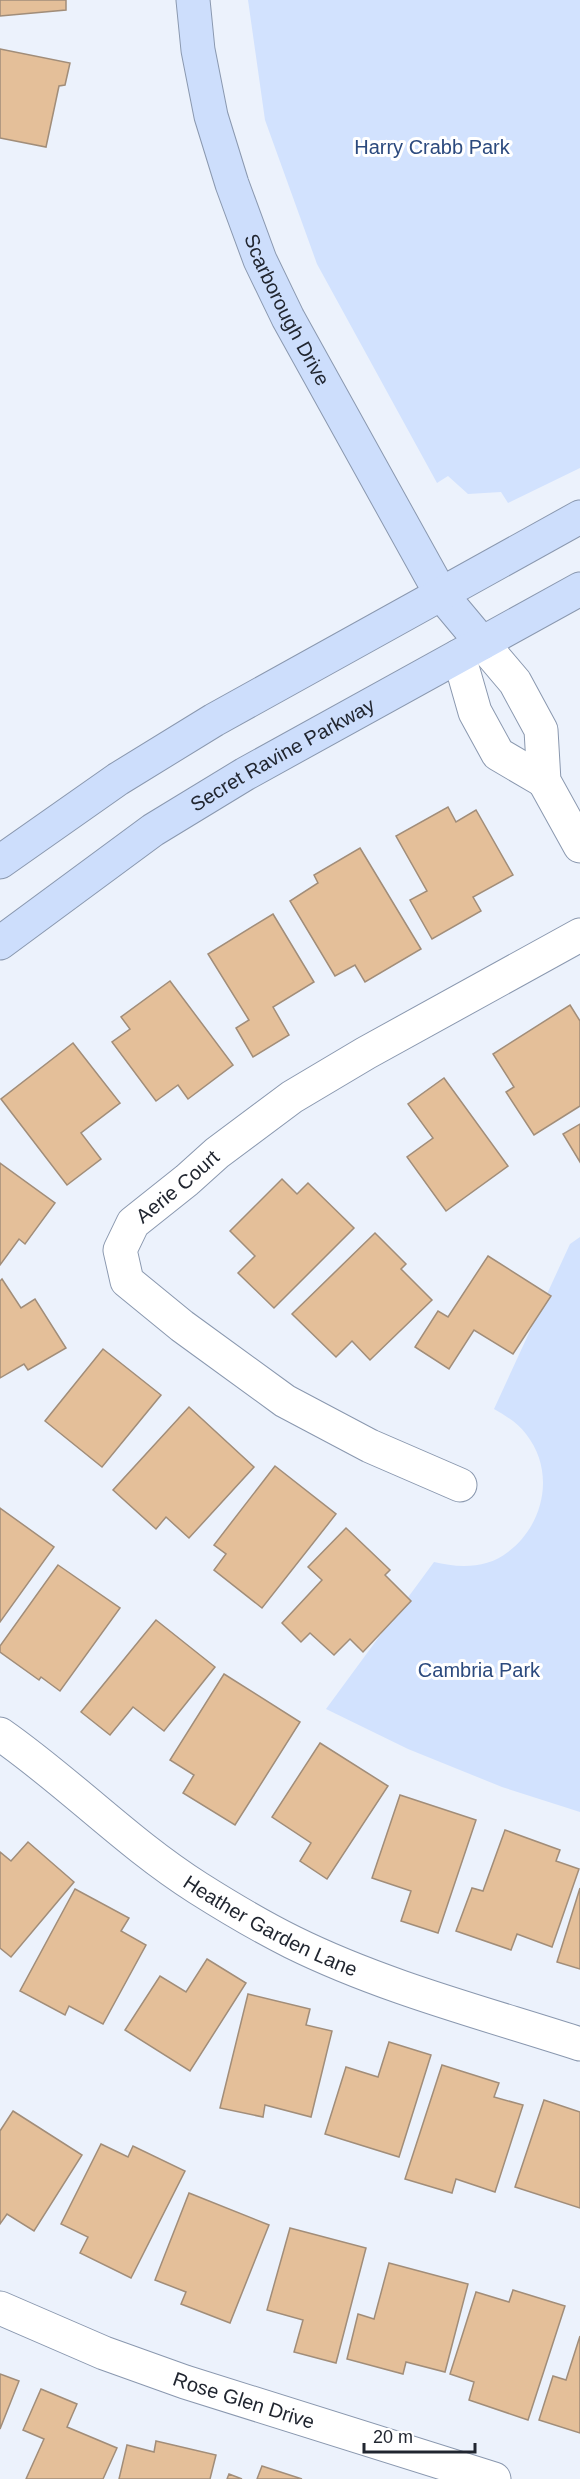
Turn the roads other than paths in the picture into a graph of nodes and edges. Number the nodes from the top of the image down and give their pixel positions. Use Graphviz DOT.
graph roads {
  1 [pos="193,0"];
  2 [pos="580,517"];
  3 [pos="580,589"];
  4 [pos="441,594"];
  5 [pos="470,650"];
  6 [pos="544,781"];
  7 [pos="580,846"];
  8 [pos="0,862"];
  9 [pos="580,935"];
  10 [pos="0,943"];
  11 [pos="460,1485"];
  12 [pos="0,1734"];
  13 [pos="580,2044"];
  14 [pos="0,2308"];
  15 [pos="494,2479"];
  1 -- 4 [label="main road, Scarborough Drive"];
  2 -- 4 [label="main road"];
  3 -- 5 [label="main road, Secret Ravine Parkway"];
  4 -- 5 [label="main road, Scarborough Drive"];
  4 -- 8 [label="main road"];
  5 -- 6 [label="street"];
  5 -- 6 [label="street"];
  5 -- 10 [label="main road, Secret Ravine Parkway"];
  6 -- 7 [label="street"];
  9 -- 11 [label="street, Aerie Court"];
  12 -- 13 [label="street, Heather Garden Lane"];
  14 -- 15 [label="street, Rose Glen Drive"];
}
